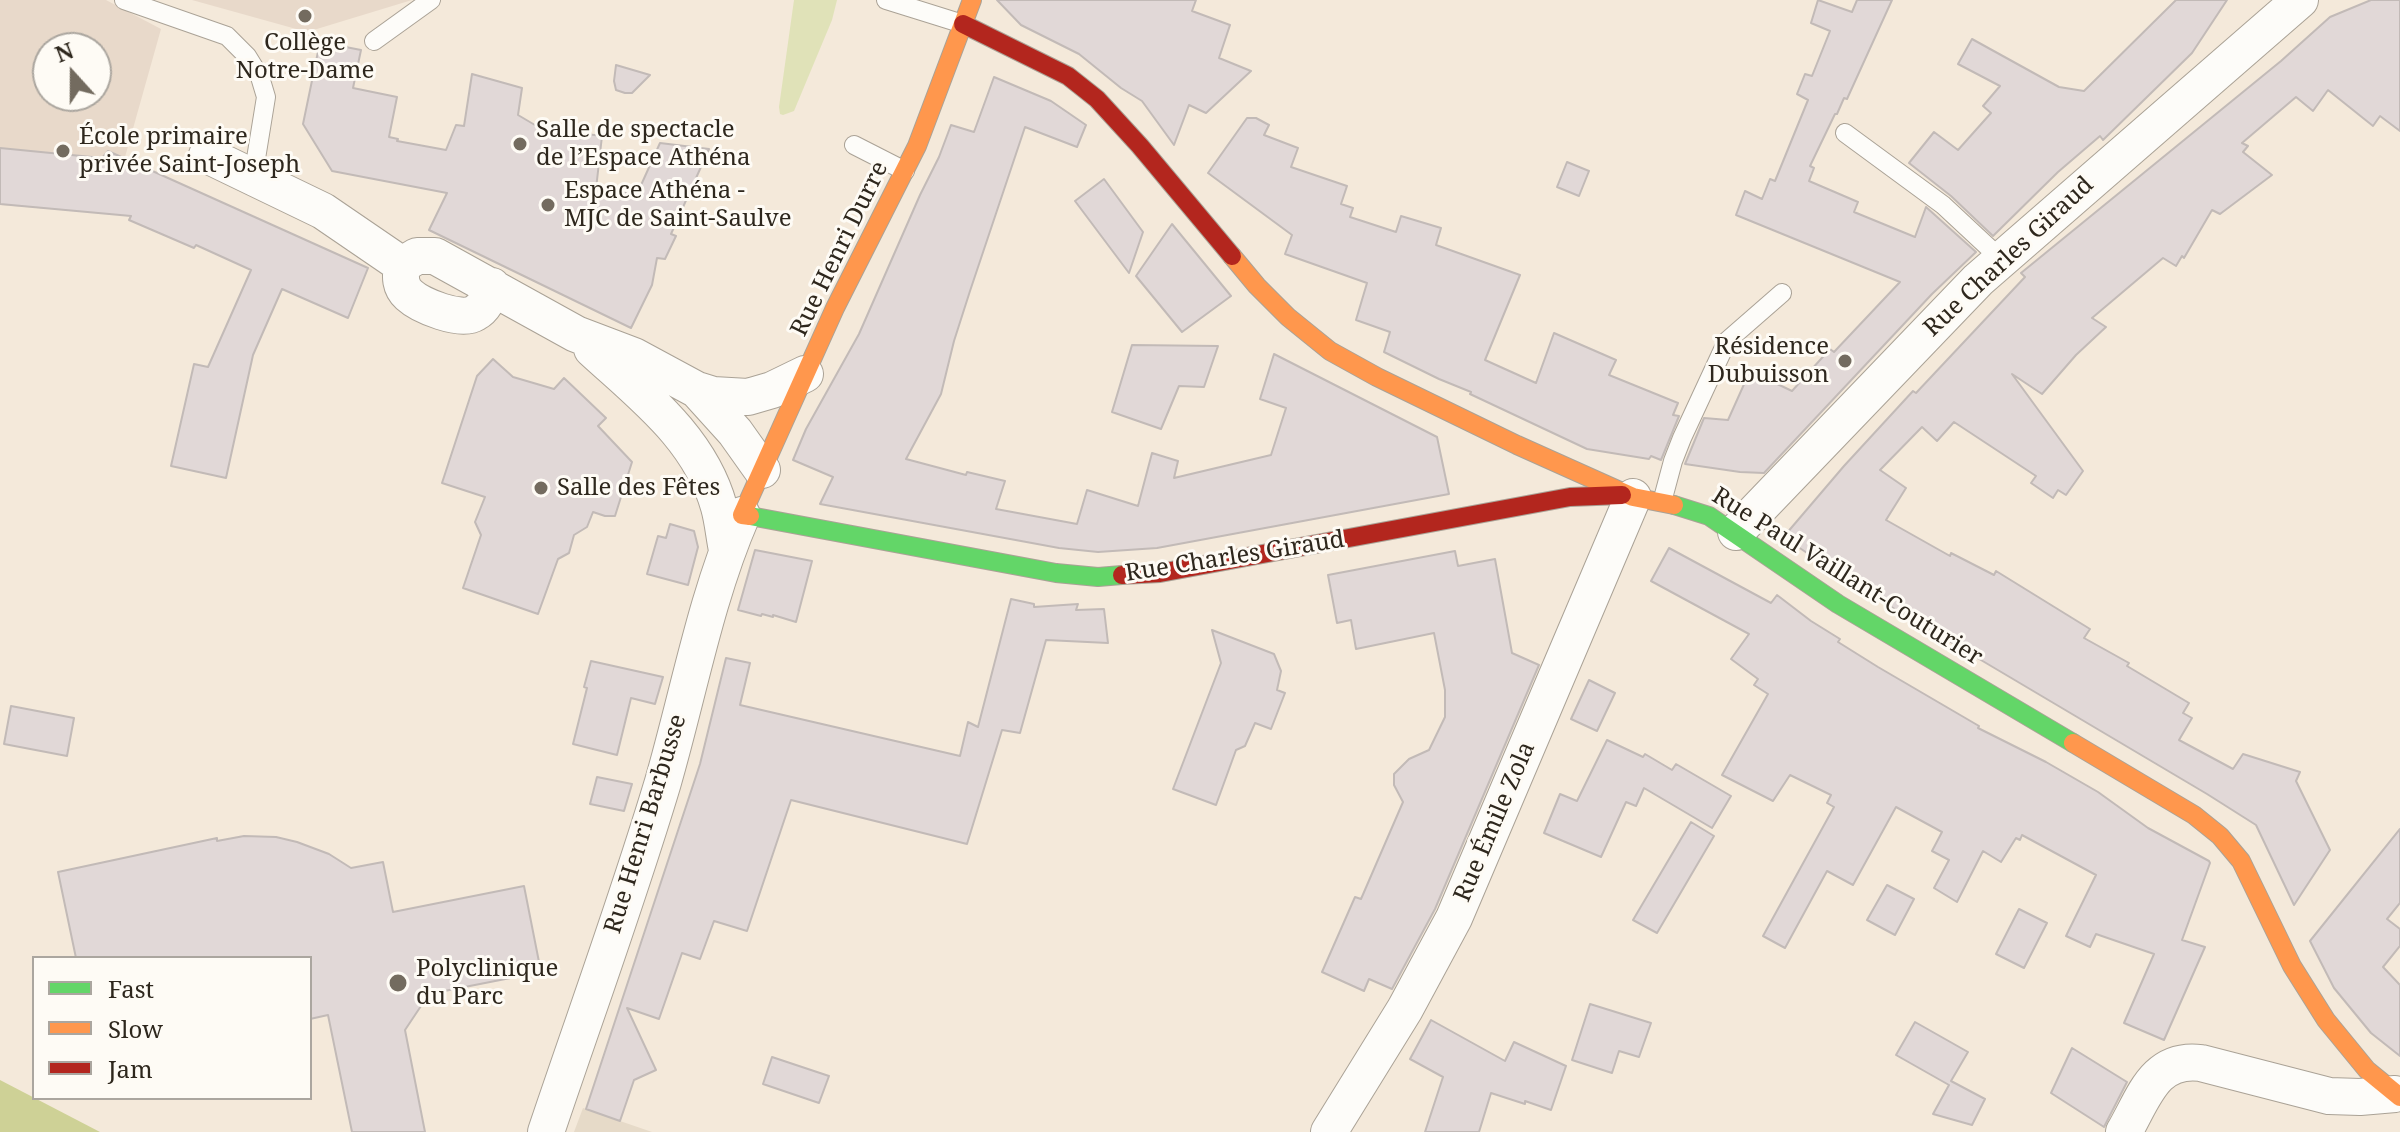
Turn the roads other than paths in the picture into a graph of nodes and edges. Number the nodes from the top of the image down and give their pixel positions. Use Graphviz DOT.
graph roads {
  1 [pos="124,0"];
  2 [pos="431,0"];
  3 [pos="886,0"];
  4 [pos="972,0"];
  5 [pos="2300,0"];
  6 [pos="963,24"];
  7 [pos="374,41"];
  8 [pos="1845,133"];
  9 [pos="854,145"];
  10 [pos="207,155"];
  11 [pos="905,171"];
  12 [pos="253,177"];
  13 [pos="2001,259"];
  14 [pos="1782,293"];
  15 [pos="576,334"];
  16 [pos="805,374"];
  17 [pos="697,390"];
  18 [pos="669,420"];
  19 [pos="760,475"];
  20 [pos="1647,500"];
  21 [pos="742,515"];
  22 [pos="1736,532"];
  23 [pos="727,550"];
  24 [pos="2398,1096"];
  25 [pos="546,1132"];
  26 [pos="1329,1132"];
  27 [pos="2124,1132"];
  1 -- 12 [label="lane"];
  2 -- 7 [label="lane"];
  3 -- 6 [label="lane"];
  4 -- 6 [label="street, Rue Henri Durre"];
  5 -- 13 [label="street, Rue Charles Giraud"];
  6 -- 11 [label="street, Rue Henri Durre"];
  6 -- 20 [label="street, Rue Paul Vaillant-Couturier"];
  8 -- 13 [label="lane"];
  9 -- 11 [label="lane"];
  10 -- 12 [label="street"];
  11 -- 16 [label="street, Rue Henri Durre"];
  12 -- 15 [label="street"];
  13 -- 22 [label="street, Rue Charles Giraud"];
  14 -- 20 [label="lane"];
  15 -- 17 [label="street"];
  15 -- 18 [label="street"];
  16 -- 17 [label="street"];
  16 -- 19 [label="street, Rue Henri Durre"];
  17 -- 19 [label="street"];
  18 -- 19 [label="street"];
  18 -- 23 [label="street"];
  19 -- 21 [label="street, Rue Henri Durre"];
  20 -- 21 [label="street, Rue Charles Giraud"];
  20 -- 22 [label="street, Rue Paul Vaillant-Couturier"];
  20 -- 26 [label="street, Rue Émile Zola"];
  21 -- 23 [label="street, Rue Henri Barbusse"];
  22 -- 24 [label="street, Rue Paul Vaillant-Couturier"];
  23 -- 25 [label="street, Rue Henri Barbusse"];
  24 -- 27 [label="street"];
}
